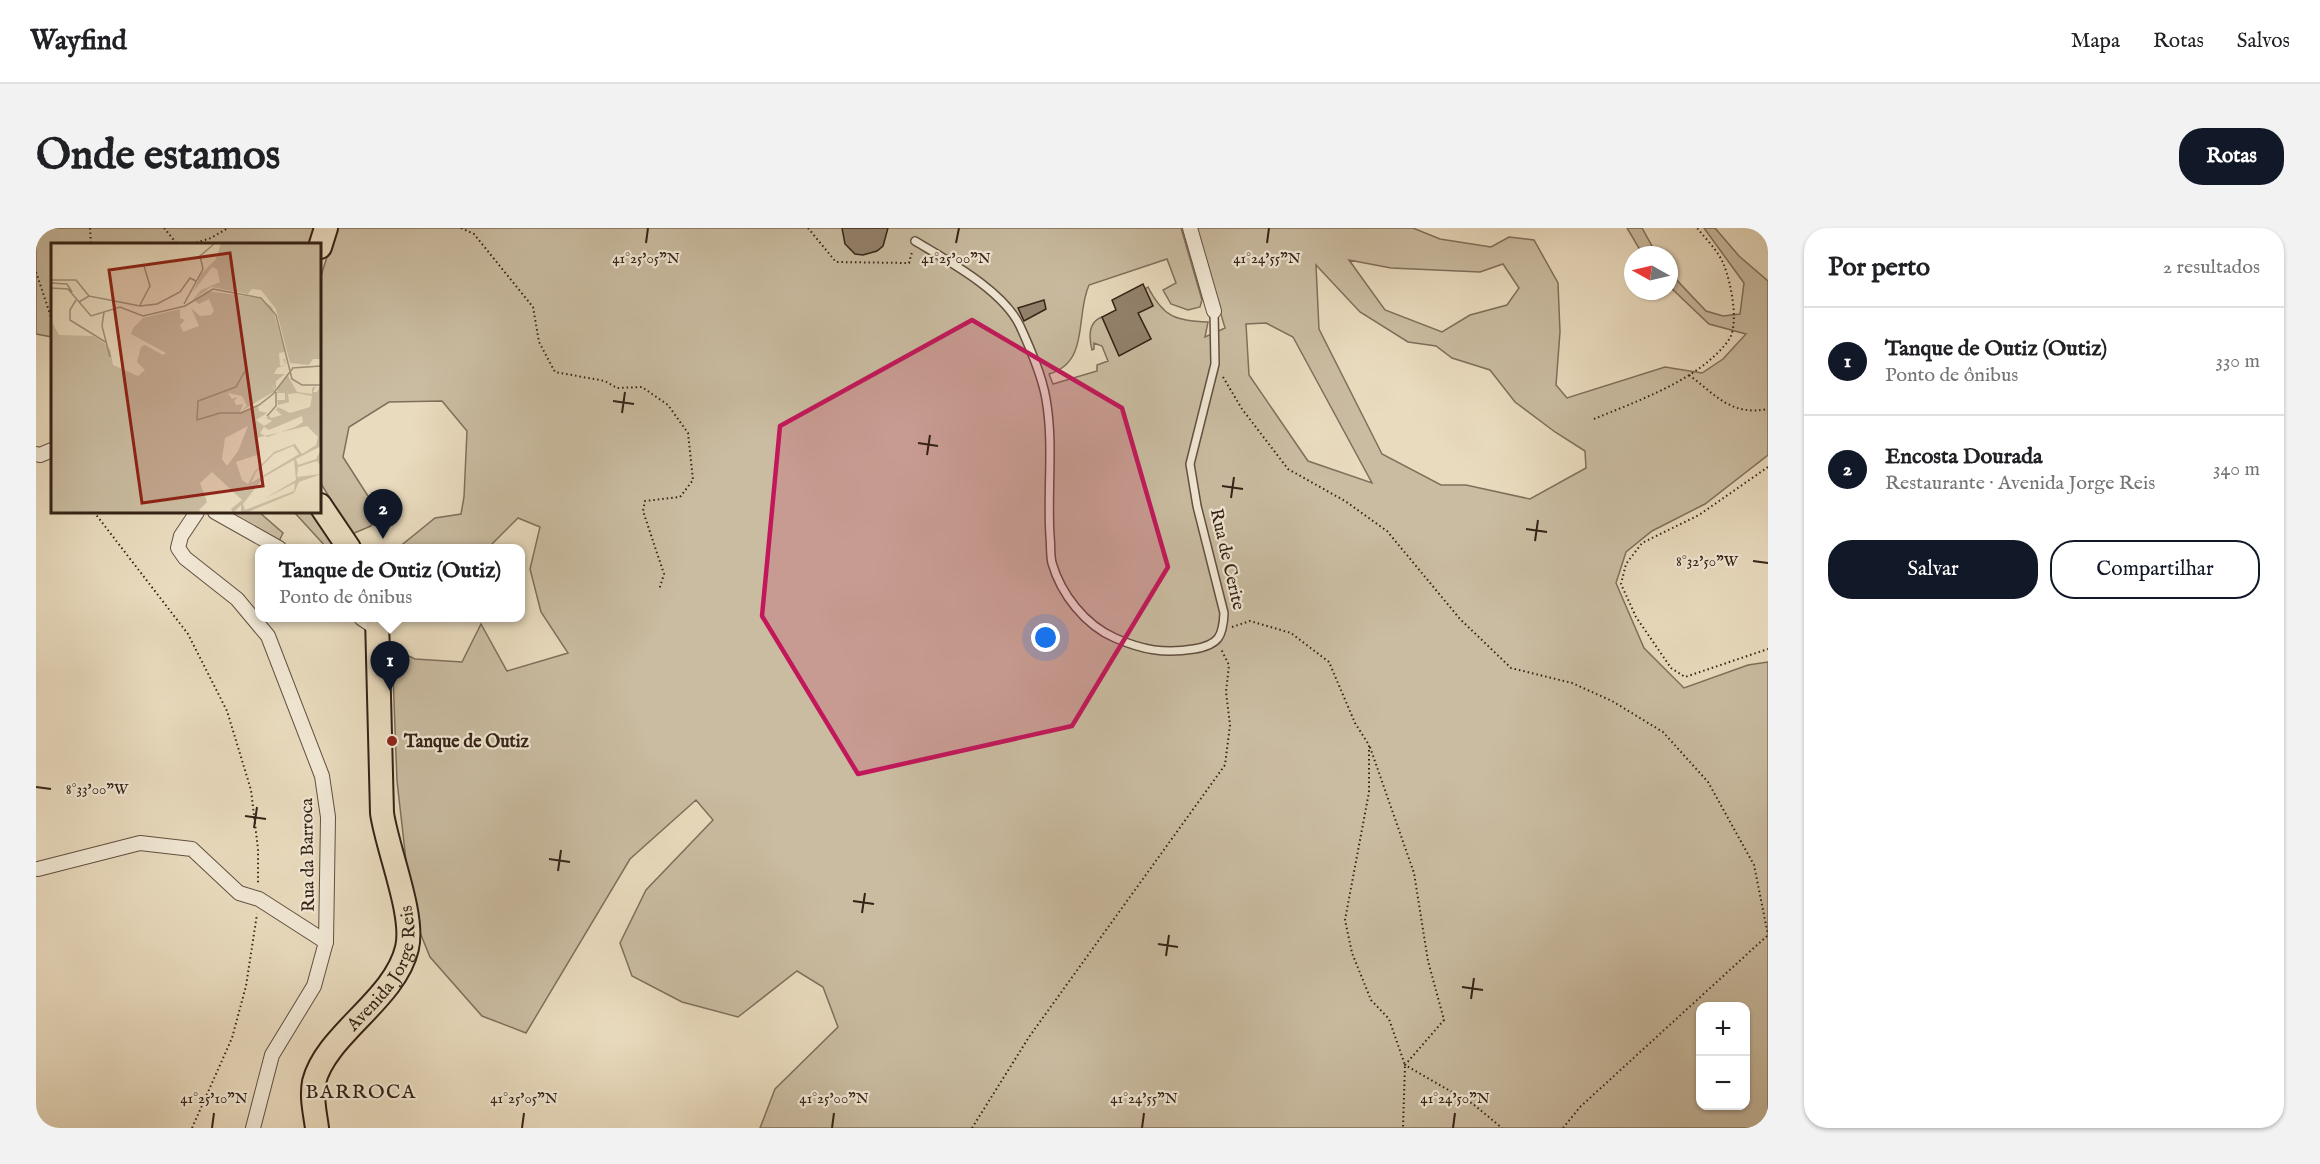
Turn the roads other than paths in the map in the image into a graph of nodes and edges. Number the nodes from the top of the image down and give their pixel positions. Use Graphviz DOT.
graph roads {
  1 [pos="326,228"];
  2 [pos="1190,228"];
  3 [pos="915,241"];
  4 [pos="321,244"];
  5 [pos="1215,311"];
  6 [pos="51,450"];
  7 [pos="36,454"];
  8 [pos="321,507"];
  9 [pos="196,513"];
  10 [pos="217,513"];
  11 [pos="270,544"];
  12 [pos="346,544"];
  13 [pos="255,620"];
  14 [pos="256,622"];
  15 [pos="372,622"];
  16 [pos="38,869"];
  17 [pos="326,942"];
  18 [pos="253,1128"];
  19 [pos="317,1128"];
  1 -- 4 [label="main road"];
  2 -- 5 [label="street, Rua de Cerite"];
  3 -- 5 [label="lane, Rua de Cerite"];
  6 -- 7 [label="street"];
  8 -- 12 [label="main road"];
  9 -- 13 [label="street, Rua da Barroca"];
  10 -- 11 [label="street"];
  14 -- 17 [label="street, Rua da Barroca"];
  15 -- 19 [label="main road, Avenida Jorge Reis"];
  16 -- 17 [label="street"];
  17 -- 18 [label="street, Rua da Barroca"];
}
